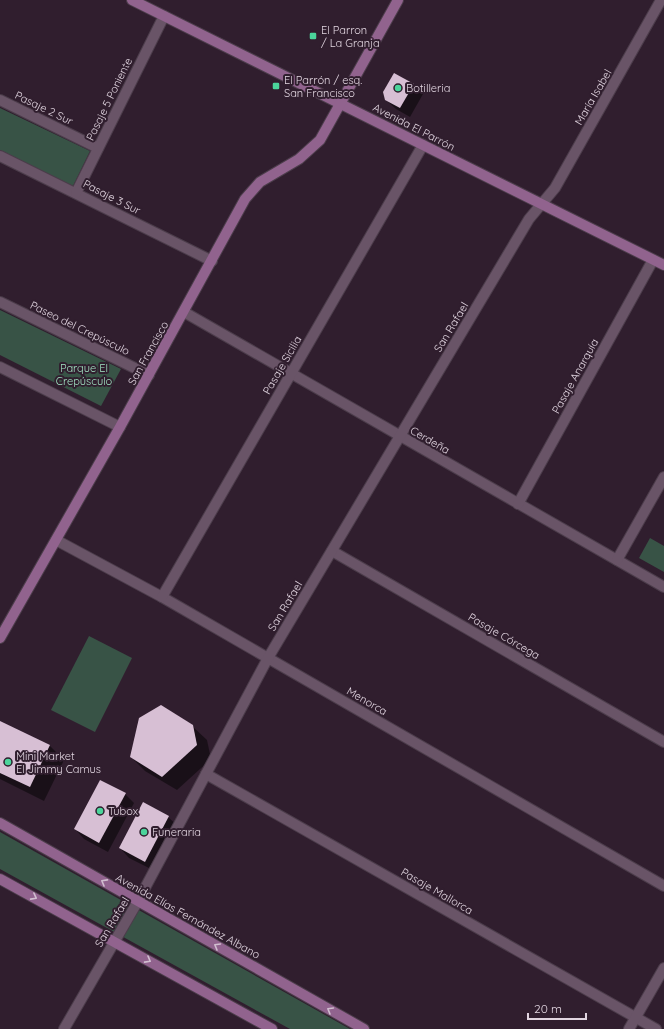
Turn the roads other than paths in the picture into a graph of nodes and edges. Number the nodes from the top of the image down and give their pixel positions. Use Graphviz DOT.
graph roads {
  1 [pos="132,0"];
  2 [pos="398,0"];
  3 [pos="661,0"];
  4 [pos="164,16"];
  5 [pos="0,100"];
  6 [pos="340,103"];
  7 [pos="423,145"];
  8 [pos="98,148"];
  9 [pos="0,156"];
  10 [pos="76,193"];
  11 [pos="542,204"];
  12 [pos="653,260"];
  13 [pos="212,261"];
  14 [pos="664,265"];
  15 [pos="0,302"];
  16 [pos="184,312"];
  17 [pos="0,367"];
  18 [pos="291,374"];
  19 [pos="149,375"];
  20 [pos="120,427"];
  21 [pos="400,437"];
  22 [pos="664,476"];
  23 [pos="518,504"];
  24 [pos="56,540"];
  25 [pos="332,551"];
  26 [pos="617,560"];
  27 [pos="664,587"];
  28 [pos="162,597"];
  29 [pos="0,638"];
  30 [pos="268,658"];
  31 [pos="664,742"];
  32 [pos="206,774"];
  33 [pos="0,823"];
  34 [pos="0,879"];
  35 [pos="664,886"];
  36 [pos="138,901"];
  37 [pos="114,941"];
  38 [pos="664,968"];
  39 [pos="636,1018"];
  40 [pos="64,1029"];
  41 [pos="272,1029"];
  42 [pos="364,1029"];
  43 [pos="630,1029"];
  44 [pos="656,1029"];
  1 -- 4 [label="main road, Avenida El Parrón"];
  2 -- 6 [label="main road, San Francisco"];
  3 -- 11 [label="street, María Isabel"];
  4 -- 6 [label="main road, Avenida El Parrón"];
  4 -- 8 [label="street, Pasaje 5 Poniente"];
  5 -- 8 [label="street, Pasaje 2 Sur"];
  6 -- 7 [label="main road, Avenida El Parrón"];
  6 -- 13 [label="main road, San Francisco"];
  7 -- 11 [label="main road, Avenida El Parrón"];
  7 -- 18 [label="street, Pasaje Sicilia"];
  8 -- 10 [label="street, Pasaje 5 Poniente"];
  9 -- 10 [label="street, Pasaje 3 Sur"];
  10 -- 13 [label="street, Pasaje 3 Sur"];
  11 -- 12 [label="main road, Avenida El Parrón"];
  11 -- 21 [label="street, San Rafael"];
  12 -- 14 [label="main road, Avenida El Parrón"];
  12 -- 23 [label="street, Pasaje Anarquía"];
  13 -- 16 [label="main road, San Francisco"];
  15 -- 19 [label="street, Paseo del Crepúsculo"];
  16 -- 18 [label="street, Cerdeña"];
  16 -- 19 [label="main road, San Francisco"];
  17 -- 20 [label="street"];
  18 -- 21 [label="street, Cerdeña"];
  18 -- 28 [label="street, Pasaje Sicilia"];
  19 -- 20 [label="main road, San Francisco"];
  20 -- 24 [label="main road, San Francisco"];
  21 -- 23 [label="street, Cerdeña"];
  21 -- 25 [label="street, San Rafael"];
  22 -- 26 [label="street"];
  23 -- 26 [label="street, Cerdeña"];
  24 -- 28 [label="street, Menorca"];
  24 -- 29 [label="main road, San Francisco"];
  25 -- 30 [label="street, San Rafael"];
  25 -- 31 [label="street, Pasaje Córcega"];
  26 -- 27 [label="street, Cerdeña"];
  28 -- 30 [label="street, Menorca"];
  30 -- 32 [label="street, San Rafael"];
  30 -- 35 [label="street, Menorca"];
  32 -- 36 [label="street, San Rafael"];
  32 -- 39 [label="street, Pasaje Mallorca"];
  36 -- 33 [label="main road, Avenida Elías Fernández Albano, one-way"];
  34 -- 37 [label="main road, one-way"];
  36 -- 37 [label="street, San Rafael"];
  42 -- 36 [label="main road, Avenida Elías Fernández Albano, one-way"];
  37 -- 40 [label="street, San Rafael"];
  37 -- 41 [label="main road, one-way"];
  38 -- 39 [label="street"];
  39 -- 43 [label="street"];
  39 -- 44 [label="street, Pasaje Mallorca"];
}
